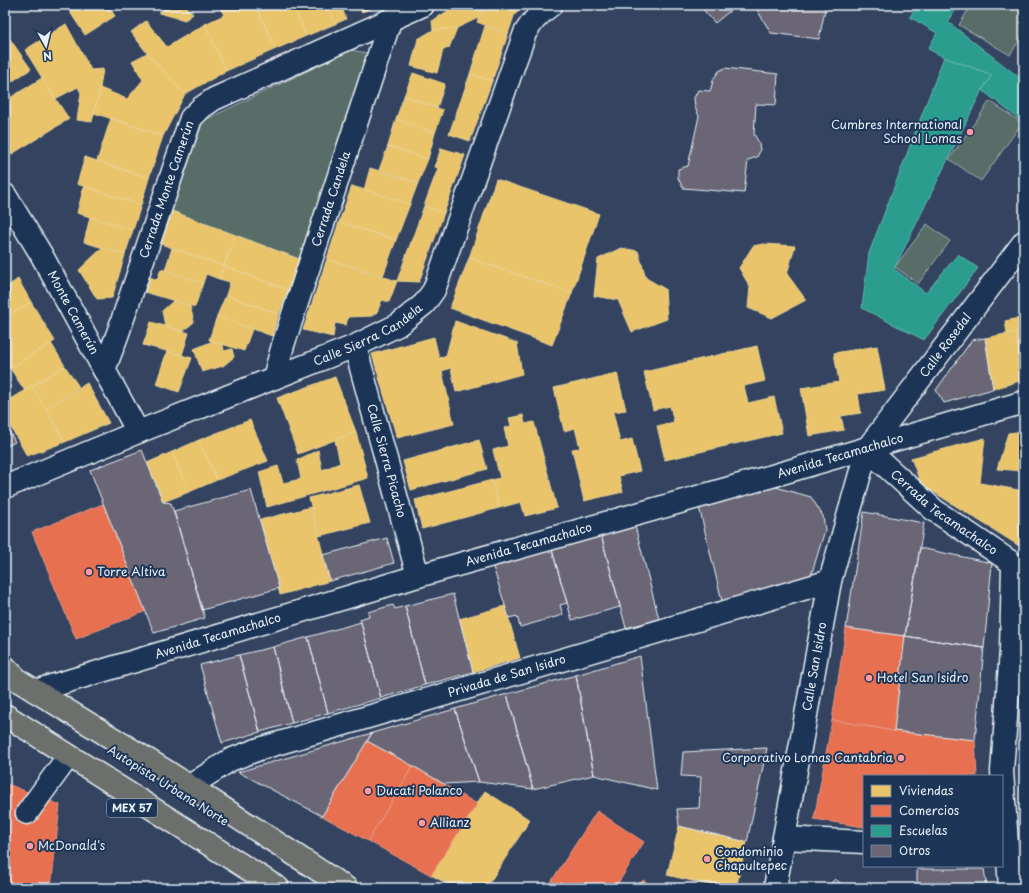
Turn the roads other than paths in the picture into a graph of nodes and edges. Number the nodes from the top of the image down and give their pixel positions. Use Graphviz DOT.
graph roads {
  1 [pos="423,5"];
  2 [pos="551,5"];
  3 [pos="390,21"];
  4 [pos="5,195"];
  5 [pos="1024,242"];
  6 [pos="355,346"];
  7 [pos="104,370"];
  8 [pos="274,378"];
  9 [pos="1024,402"];
  10 [pos="138,432"];
  11 [pos="867,449"];
  12 [pos="5,487"];
  13 [pos="1019,568"];
  14 [pos="418,576"];
  15 [pos="830,581"];
  16 [pos="18,684"];
  17 [pos="5,715"];
  18 [pos="5,732"];
  19 [pos="62,765"];
  20 [pos="1002,775"];
  21 [pos="190,786"];
  22 [pos="1003,797"];
  23 [pos="27,813"];
  24 [pos="784,838"];
  25 [pos="863,842"];
  26 [pos="1005,849"];
  27 [pos="256,888"];
  28 [pos="278,888"];
  29 [pos="329,888"];
  30 [pos="346,888"];
  31 [pos="775,888"];
  32 [pos="1010,888"];
  1 -- 3 [label="street, Cerrada Monte Camerún"];
  2 -- 6 [label="street, Calle Sierra Candela"];
  3 -- 7 [label="street, Cerrada Monte Camerún"];
  3 -- 8 [label="street, Cerrada Candela"];
  4 -- 7 [label="street, Monte Camerún"];
  5 -- 11 [label="street, Calle Rosedal"];
  6 -- 8 [label="street, Calle Sierra Candela"];
  6 -- 14 [label="street, Calle Sierra Picacho"];
  7 -- 10 [label="street, Monte Camerún"];
  8 -- 10 [label="street, Calle Sierra Candela"];
  9 -- 11 [label="street, Avenida Tecamachalco"];
  10 -- 12 [label="street, Calle Sierra Candela"];
  11 -- 13 [label="street, Cerrada Tecamachalco"];
  11 -- 14 [label="street, Avenida Tecamachalco"];
  11 -- 15 [label="street, Calle San Isidro"];
  13 -- 20 [label="street"];
  14 -- 16 [label="street, Avenida Tecamachalco"];
  15 -- 21 [label="street, Privada de San Isidro"];
  15 -- 24 [label="street, Calle San Isidro"];
  16 -- 21 [label="highway"];
  16 -- 29 [label="highway, Autopista Urbana Norte"];
  17 -- 28 [label="highway"];
  18 -- 19 [label="highway, MEX 57"];
  19 -- 23 [label="street"];
  19 -- 27 [label="highway, MEX 57"];
  21 -- 30 [label="highway"];
  22 -- 26 [label="street"];
  24 -- 25 [label="street"];
  24 -- 31 [label="street, Calle San Isidro"];
  26 -- 32 [label="street"];
}
